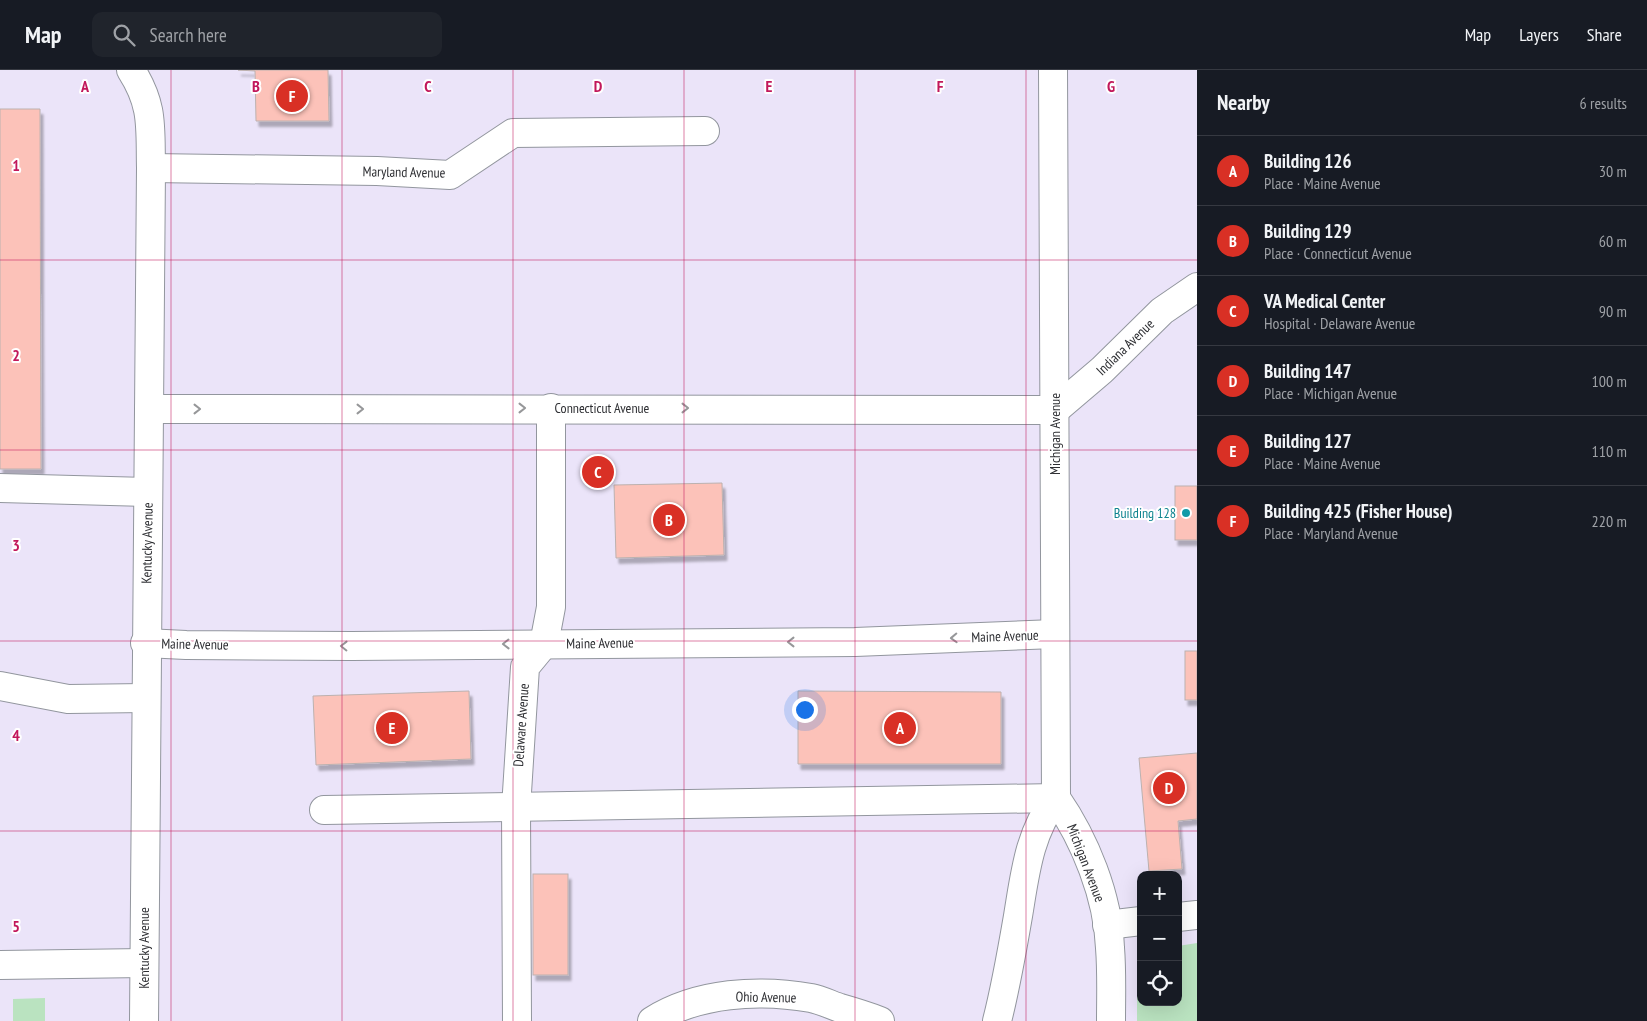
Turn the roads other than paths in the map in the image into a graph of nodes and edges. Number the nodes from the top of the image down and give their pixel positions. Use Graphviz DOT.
graph roads {
  1 [pos="131,70"];
  2 [pos="1054,70"];
  3 [pos="705,131"];
  4 [pos="151,168"];
  5 [pos="1197,287"];
  6 [pos="551,408"];
  7 [pos="149,409"];
  8 [pos="1055,410"];
  9 [pos="0,488"];
  10 [pos="147,492"];
  11 [pos="1055,634"];
  12 [pos="145,643"];
  13 [pos="544,644"];
  14 [pos="0,686"];
  15 [pos="145,698"];
  16 [pos="1056,798"];
  17 [pos="516,808"];
  18 [pos="324,810"];
  19 [pos="1197,915"];
  20 [pos="1182,917"];
  21 [pos="1137,921"];
  22 [pos="1107,925"];
  23 [pos="144,963"];
  24 [pos="0,965"];
  25 [pos="144,1021"];
  26 [pos="517,1021"];
  27 [pos="652,1021"];
  28 [pos="880,1021"];
  29 [pos="997,1021"];
  30 [pos="1111,1021"];
  1 -- 4 [label="street, Kentucky Avenue"];
  2 -- 8 [label="street, Michigan Avenue"];
  3 -- 4 [label="street, Maryland Avenue"];
  4 -- 7 [label="street, Kentucky Avenue"];
  5 -- 8 [label="street, Indiana Avenue"];
  7 -- 6 [label="street, Connecticut Avenue, one-way"];
  6 -- 8 [label="street, Connecticut Avenue, one-way"];
  6 -- 13 [label="street, Delaware Avenue"];
  7 -- 10 [label="street, Kentucky Avenue"];
  8 -- 11 [label="street, Michigan Avenue"];
  9 -- 10 [label="street"];
  10 -- 12 [label="street, Kentucky Avenue"];
  11 -- 13 [label="street, Maine Avenue, one-way"];
  11 -- 16 [label="street, Michigan Avenue"];
  13 -- 12 [label="street, Maine Avenue, one-way"];
  12 -- 15 [label="street, Kentucky Avenue"];
  13 -- 17 [label="street, Delaware Avenue"];
  14 -- 15 [label="street"];
  15 -- 23 [label="street, Kentucky Avenue"];
  16 -- 17 [label="street"];
  16 -- 22 [label="street, Michigan Avenue"];
  16 -- 29 [label="street"];
  17 -- 18 [label="street"];
  17 -- 26 [label="street, Delaware Avenue"];
  19 -- 20 [label="street"];
  21 -- 22 [label="street"];
  22 -- 30 [label="street, Michigan Avenue"];
  23 -- 24 [label="street"];
  23 -- 25 [label="street, Kentucky Avenue"];
  27 -- 28 [label="street, Ohio Avenue"];
}
